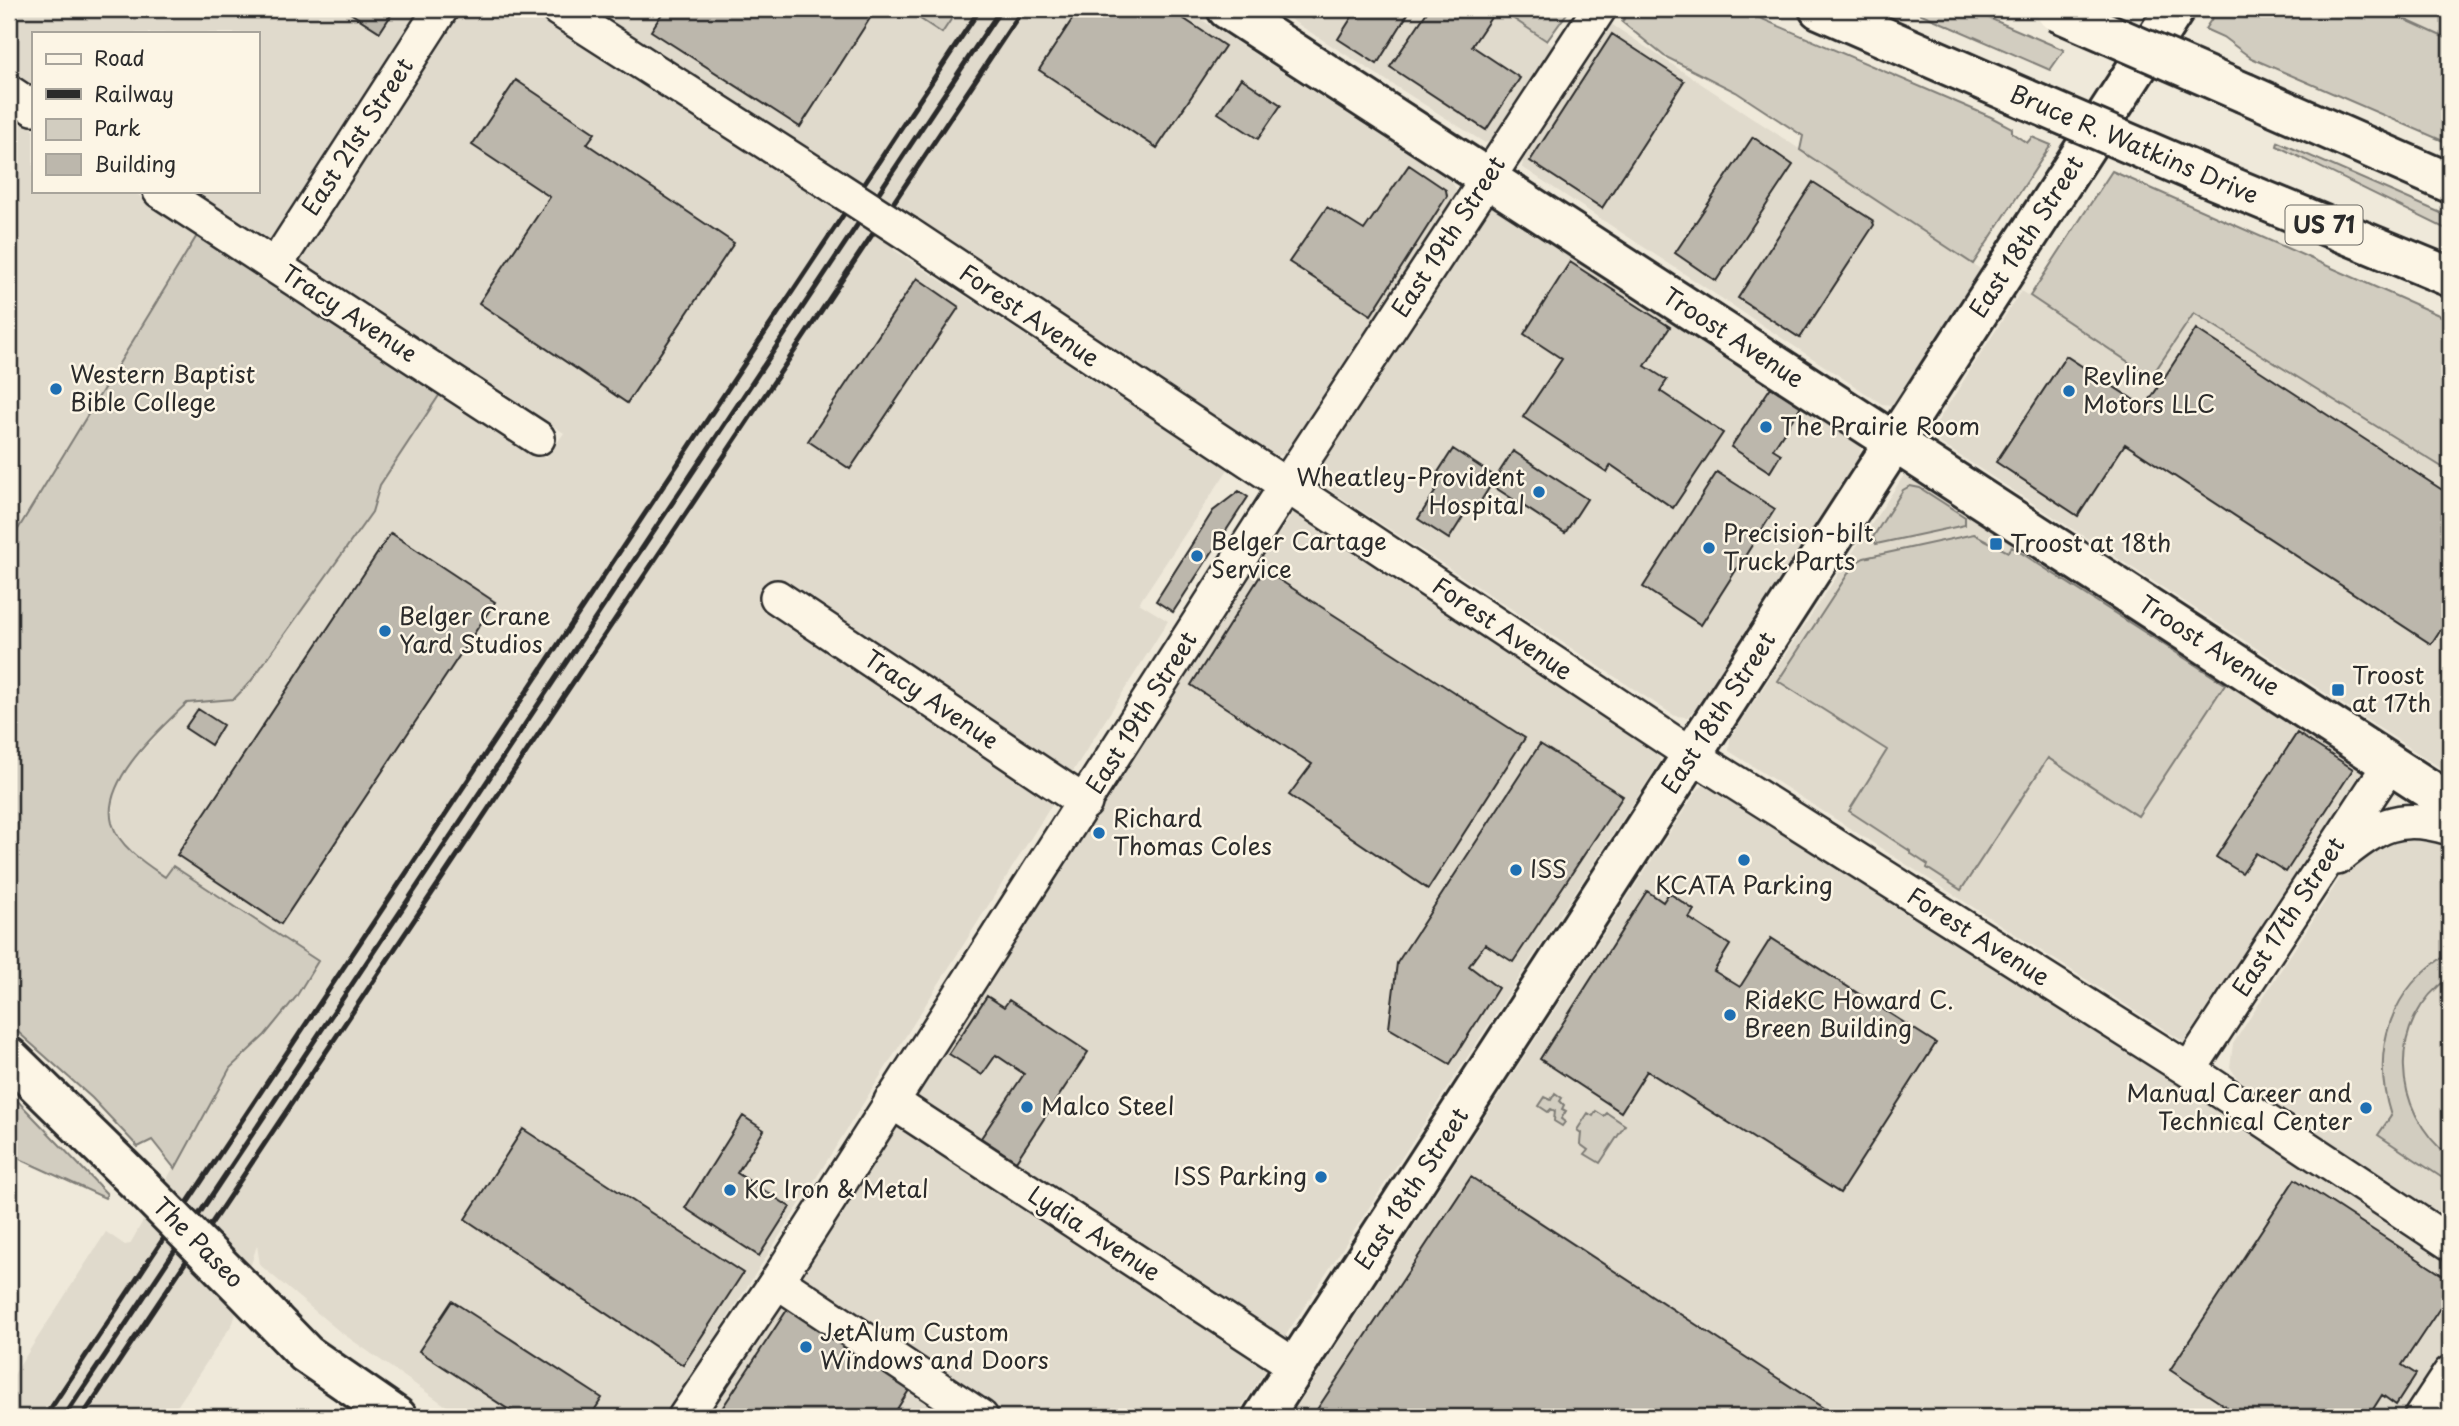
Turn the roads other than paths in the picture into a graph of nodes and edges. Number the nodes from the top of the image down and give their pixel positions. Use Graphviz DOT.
graph roads {
  1 [pos="441,9"];
  2 [pos="558,9"];
  3 [pos="1227,9"];
  4 [pos="1599,9"];
  5 [pos="1819,9"];
  6 [pos="2175,9"];
  7 [pos="2053,10"];
  8 [pos="9,92"];
  9 [pos="32,107"];
  10 [pos="1487,178"];
  11 [pos="2446,180"];
  12 [pos="162,192"];
  13 [pos="275,266"];
  14 [pos="2450,277"];
  15 [pos="538,438"];
  16 [pos="1894,442"];
  17 [pos="1286,486"];
  18 [pos="777,597"];
  19 [pos="1692,755"];
  20 [pos="2390,764"];
  21 [pos="1085,803"];
  22 [pos="2450,803"];
  23 [pos="2450,828"];
  24 [pos="2316,875"];
  25 [pos="9,1057"];
  26 [pos="2189,1070"];
  27 [pos="891,1101"];
  28 [pos="2450,1243"];
  29 [pos="777,1281"];
  30 [pos="1297,1367"];
  31 [pos="2450,1373"];
  32 [pos="397,1417"];
  33 [pos="685,1417"];
  34 [pos="981,1417"];
  35 [pos="1264,1417"];
  36 [pos="2421,1417"];
  1 -- 13 [label="street, East 21st Street"];
  2 -- 17 [label="street, Forest Avenue, bridge"];
  3 -- 10 [label="main road, Troost Avenue"];
  4 -- 10 [label="street, East 19th Street"];
  5 -- 14 [label="main road, Bruce R. Watkins Drive / US 71, bridge"];
  6 -- 16 [label="main road, East 18th Street"];
  7 -- 11 [label="main road, bridge"];
  8 -- 9 [label="street"];
  10 -- 16 [label="main road, Troost Avenue"];
  10 -- 17 [label="street, East 19th Street"];
  12 -- 13 [label="street, Tracy Avenue"];
  13 -- 15 [label="street, Tracy Avenue"];
  16 -- 19 [label="main road, East 18th Street"];
  16 -- 20 [label="main road, Troost Avenue"];
  17 -- 19 [label="street, Forest Avenue"];
  17 -- 21 [label="street, East 19th Street"];
  18 -- 21 [label="street, Tracy Avenue"];
  19 -- 26 [label="street, Forest Avenue"];
  19 -- 30 [label="main road, East 18th Street"];
  20 -- 22 [label="main road, Troost Avenue"];
  20 -- 24 [label="street, East 17th Street"];
  21 -- 27 [label="street, East 19th Street"];
  23 -- 24 [label="street"];
  24 -- 26 [label="street, East 17th Street"];
  25 -- 32 [label="main road, The Paseo, bridge"];
  26 -- 28 [label="street, Forest Avenue"];
  27 -- 29 [label="street, East 19th Street"];
  27 -- 30 [label="street, Lydia Avenue"];
  29 -- 33 [label="street, East 19th Street"];
  29 -- 34 [label="street"];
  30 -- 35 [label="main road, East 18th Street"];
  31 -- 36 [label="street"];
}
